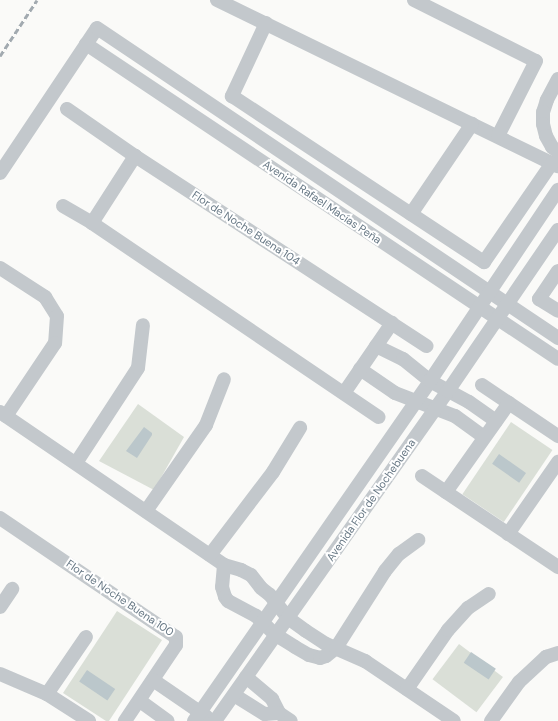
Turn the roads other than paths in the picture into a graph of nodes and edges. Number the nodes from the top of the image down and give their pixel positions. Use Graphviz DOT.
graph roads {
  1 [pos="217,0"];
  2 [pos="414,0"];
  3 [pos="266,24"];
  4 [pos="86,44"];
  5 [pos="558,79"];
  6 [pos="67,109"];
  7 [pos="472,124"];
  8 [pos="498,136"];
  9 [pos="135,156"];
  10 [pos="556,160"];
  11 [pos="0,173"];
  12 [pos="558,190"];
  13 [pos="63,206"];
  14 [pos="411,214"];
  15 [pos="92,223"];
  16 [pos="558,230"];
  17 [pos="558,271"];
  18 [pos="1,272"];
  19 [pos="489,292"];
  20 [pos="507,304"];
  21 [pos="479,307"];
  22 [pos="558,311"];
  23 [pos="498,319"];
  24 [pos="392,323"];
  25 [pos="143,325"];
  26 [pos="558,338"];
  27 [pos="376,346"];
  28 [pos="426,346"];
  29 [pos="558,359"];
  30 [pos="360,369"];
  31 [pos="224,379"];
  32 [pos="430,381"];
  33 [pos="482,385"];
  34 [pos="448,391"];
  35 [pos="344,393"];
  36 [pos="415,402"];
  37 [pos="509,403"];
  38 [pos="435,409"];
  39 [pos="3,414"];
  40 [pos="379,417"];
  41 [pos="496,421"];
  42 [pos="300,428"];
  43 [pos="558,436"];
  44 [pos="484,437"];
  45 [pos="558,462"];
  46 [pos="76,463"];
  47 [pos="422,476"];
  48 [pos="446,492"];
  49 [pos="146,511"];
  50 [pos="0,518"];
  51 [pos="508,534"];
  52 [pos="418,540"];
  53 [pos="210,554"];
  54 [pos="224,565"];
  55 [pos="558,567"];
  56 [pos="12,589"];
  57 [pos="489,594"];
  58 [pos="276,602"];
  59 [pos="0,606"];
  60 [pos="288,618"];
  61 [pos="262,622"];
  62 [pos="276,635"];
  63 [pos="86,637"];
  64 [pos="336,648"];
  65 [pos="558,653"];
  66 [pos="0,674"];
  67 [pos="246,677"];
  68 [pos="153,680"];
  69 [pos="407,689"];
  70 [pos="47,694"];
  71 [pos="234,695"];
  72 [pos="140,701"];
  73 [pos="279,713"];
  74 [pos="197,717"];
  75 [pos="89,721"];
  76 [pos="125,721"];
  77 [pos="168,721"];
  78 [pos="214,721"];
  79 [pos="291,721"];
  80 [pos="454,721"];
  81 [pos="491,721"];
  1 -- 3 [label="street"];
  2 -- 8 [label="street"];
  3 -- 7 [label="street"];
  3 -- 14 [label="street"];
  4 -- 11 [label="street"];
  4 -- 19 [label="street, Avenida Rafael Macías Peña"];
  4 -- 21 [label="street, Avenida Rafael Macías Peña"];
  5 -- 10 [label="street"];
  6 -- 9 [label="street, Flor de Noche Buena 104"];
  7 -- 8 [label="street"];
  7 -- 14 [label="street"];
  8 -- 10 [label="street"];
  9 -- 15 [label="street"];
  9 -- 24 [label="street, Flor de Noche Buena 104"];
  10 -- 14 [label="street"];
  12 -- 19 [label="street, Avenida Flor de Nochebuena"];
  13 -- 15 [label="street"];
  15 -- 35 [label="street"];
  16 -- 20 [label="street, Avenida Flor de Nochebuena"];
  17 -- 22 [label="street"];
  18 -- 39 [label="street"];
  19 -- 20 [label="street, Avenida Rafael Macías Peña"];
  19 -- 21 [label="street, Avenida Flor de Nochebuena"];
  20 -- 23 [label="street, Avenida Flor de Nochebuena"];
  20 -- 26 [label="street, Avenida Rafael Macías Peña"];
  21 -- 23 [label="street, Avenida Rafael Macías Peña"];
  21 -- 32 [label="street, Avenida Flor de Nochebuena"];
  23 -- 29 [label="street, Avenida Rafael Macías Peña"];
  23 -- 34 [label="street, Avenida Flor de Nochebuena"];
  24 -- 27 [label="street"];
  24 -- 28 [label="street, Flor de Noche Buena 104"];
  25 -- 46 [label="street"];
  27 -- 30 [label="street"];
  27 -- 32 [label="street"];
  30 -- 35 [label="street"];
  30 -- 36 [label="street"];
  31 -- 49 [label="street"];
  32 -- 34 [label="street"];
  32 -- 36 [label="street, Avenida Flor de Nochebuena"];
  33 -- 37 [label="street"];
  34 -- 38 [label="street, Avenida Flor de Nochebuena"];
  34 -- 41 [label="street"];
  35 -- 40 [label="street"];
  36 -- 38 [label="street"];
  36 -- 58 [label="street, Avenida Flor de Nochebuena"];
  37 -- 41 [label="street"];
  37 -- 43 [label="street"];
  38 -- 44 [label="street"];
  38 -- 60 [label="street, Avenida Flor de Nochebuena"];
  39 -- 46 [label="street"];
  41 -- 44 [label="street"];
  42 -- 53 [label="street"];
  44 -- 48 [label="street"];
  45 -- 51 [label="street"];
  46 -- 49 [label="street"];
  47 -- 48 [label="street"];
  48 -- 51 [label="street"];
  49 -- 53 [label="street"];
  50 -- 68 [label="street, Flor de Noche Buena 100"];
  51 -- 55 [label="street"];
  52 -- 64 [label="street"];
  53 -- 54 [label="street"];
  54 -- 58 [label="street"];
  54 -- 61 [label="street"];
  56 -- 59 [label="street"];
  57 -- 69 [label="street"];
  58 -- 60 [label="street"];
  58 -- 61 [label="street, Avenida Flor de Nochebuena"];
  60 -- 62 [label="street, Avenida Flor de Nochebuena"];
  60 -- 64 [label="street"];
  61 -- 62 [label="street"];
  61 -- 74 [label="street, Avenida Flor de Nochebuena"];
  62 -- 64 [label="street"];
  62 -- 67 [label="street, Avenida Flor de Nochebuena"];
  63 -- 70 [label="street"];
  64 -- 69 [label="street"];
  65 -- 81 [label="street"];
  66 -- 70 [label="street"];
  67 -- 71 [label="street, Avenida Flor de Nochebuena"];
  67 -- 73 [label="street"];
  68 -- 72 [label="street, Flor de Noche Buena 100"];
  68 -- 74 [label="street"];
  69 -- 80 [label="street"];
  70 -- 75 [label="street"];
  71 -- 73 [label="street"];
  71 -- 78 [label="street, Avenida Flor de Nochebuena"];
  72 -- 76 [label="street, Flor de Noche Buena 100"];
  72 -- 77 [label="street"];
  73 -- 79 [label="street"];
  74 -- 78 [label="street"];
}
